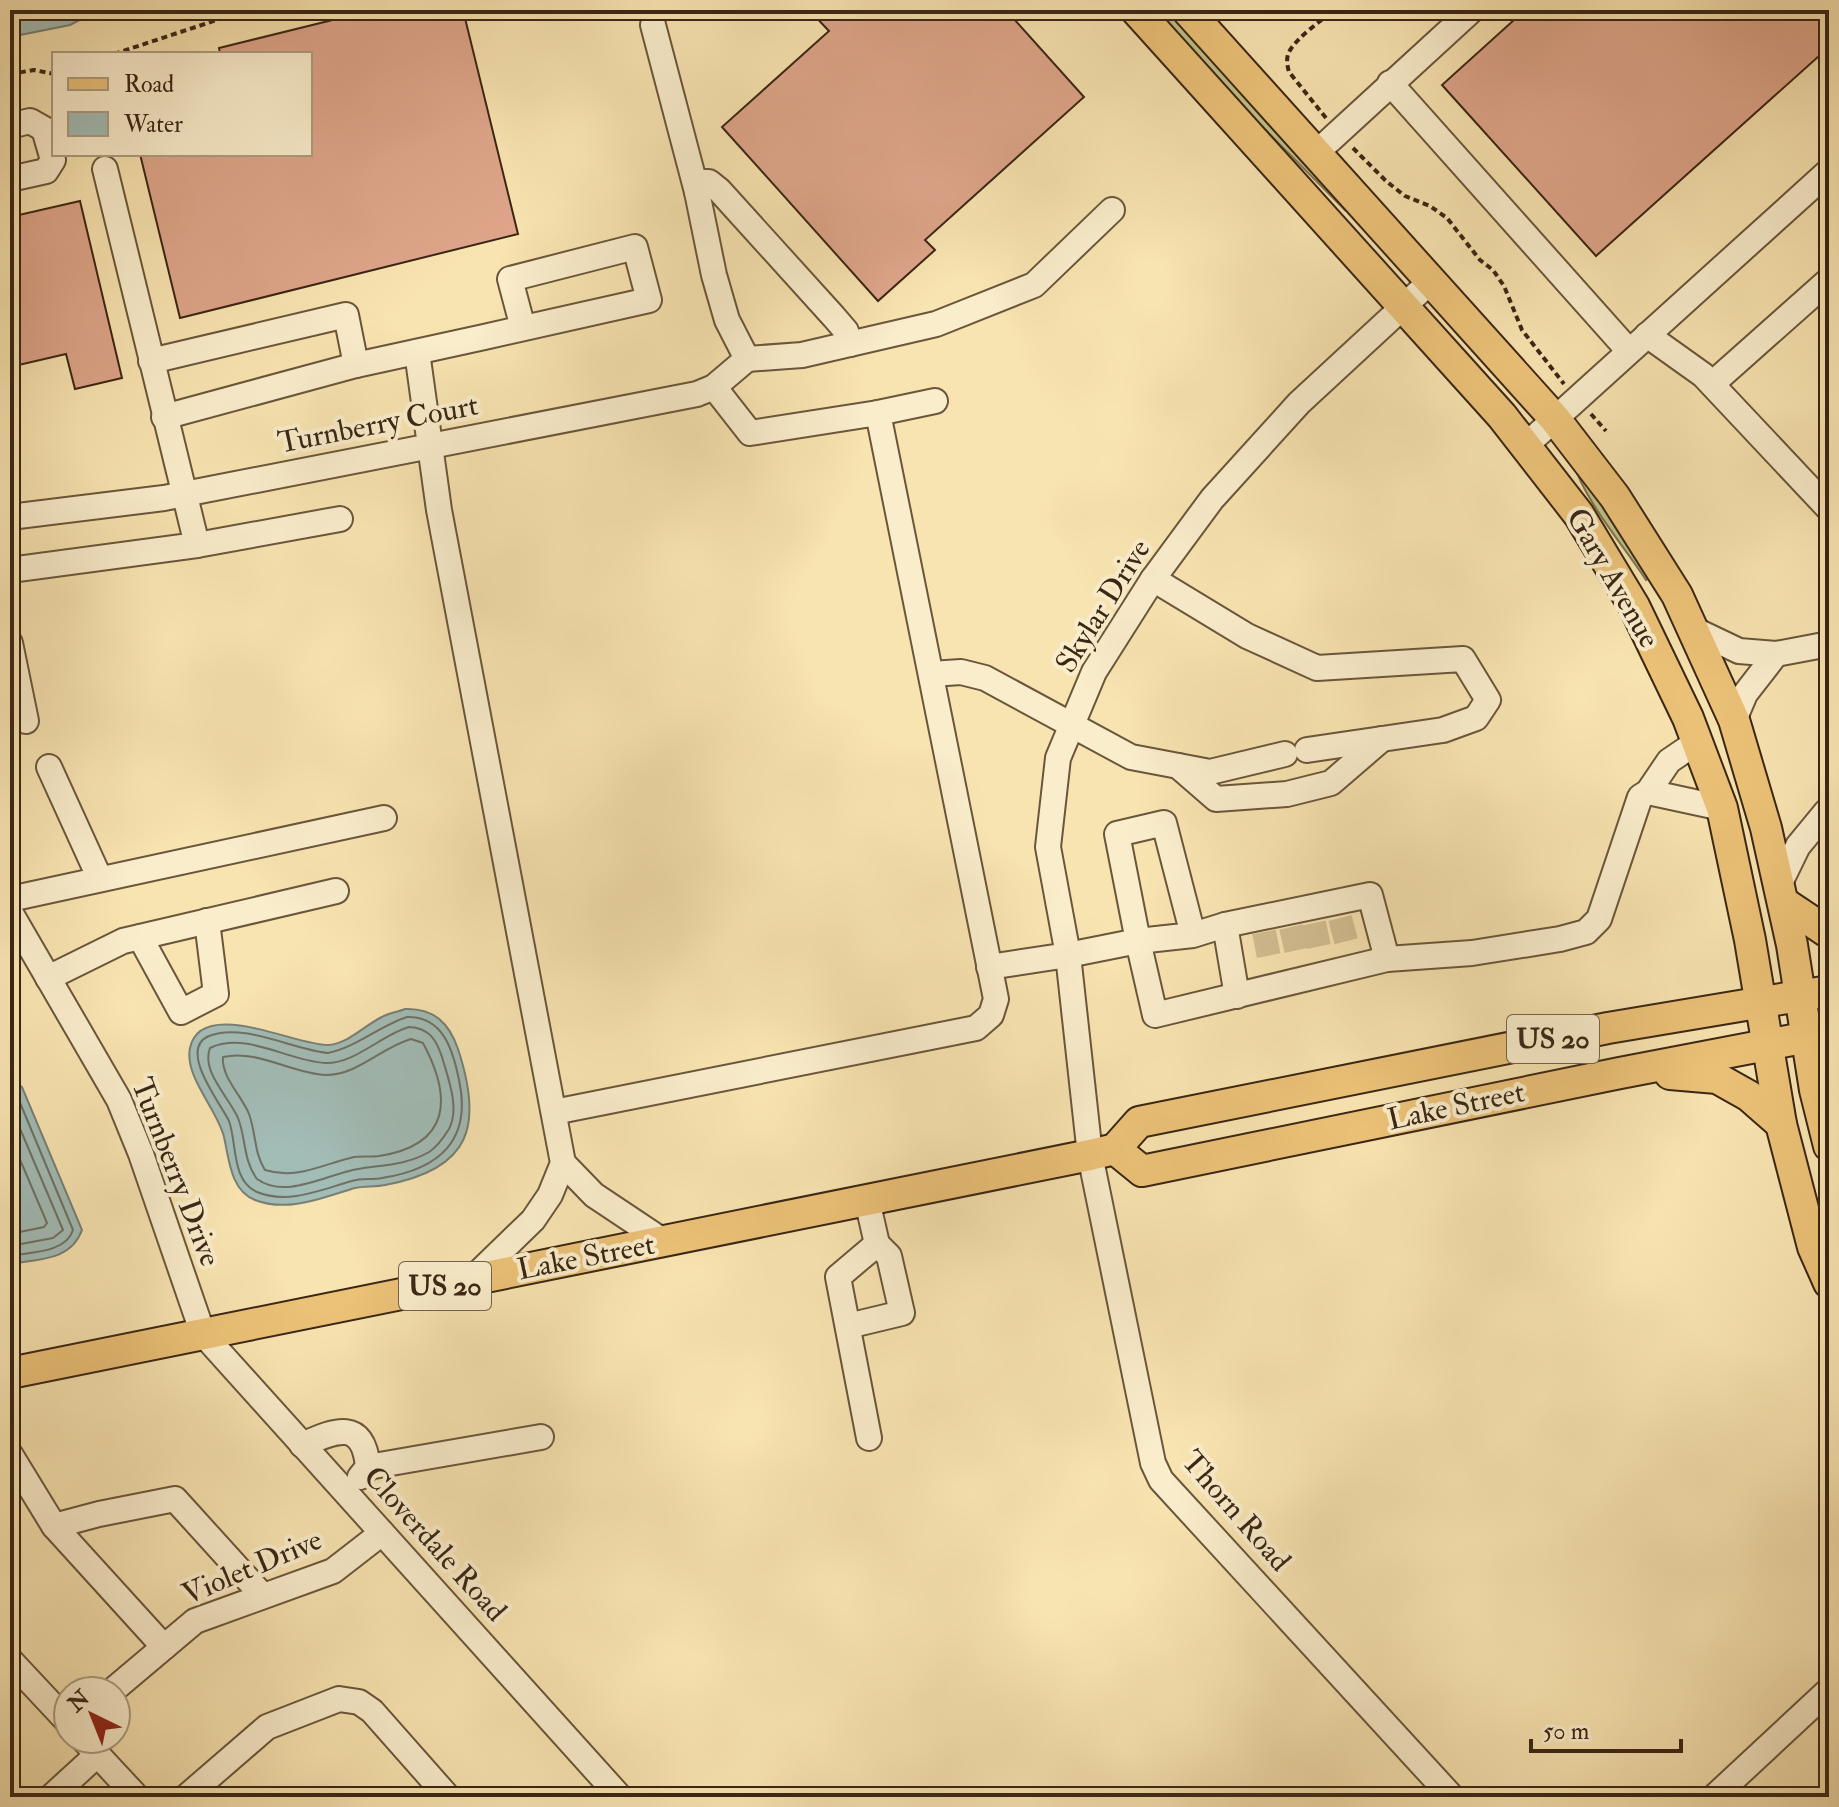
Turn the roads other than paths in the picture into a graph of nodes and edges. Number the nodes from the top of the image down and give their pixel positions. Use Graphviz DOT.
graph roads {
  1 [pos="1136,10"];
  2 [pos="1187,10"];
  3 [pos="1472,10"];
  4 [pos="653,25"];
  5 [pos="1390,83"];
  6 [pos="10,126"];
  7 [pos="1316,153"];
  8 [pos="105,169"];
  9 [pos="1829,171"];
  10 [pos="10,179"];
  11 [pos="697,192"];
  12 [pos="1112,210"];
  13 [pos="1431,281"];
  14 [pos="1828,281"];
  15 [pos="1402,306"];
  16 [pos="523,328"];
  17 [pos="1638,343"];
  18 [pos="850,344"];
  19 [pos="417,352"];
  20 [pos="747,359"];
  21 [pos="151,361"];
  22 [pos="356,365"];
  23 [pos="1712,384"];
  24 [pos="714,387"];
  25 [pos="935,401"];
  26 [pos="878,413"];
  27 [pos="164,417"];
  28 [pos="1555,419"];
  29 [pos="1526,445"];
  30 [pos="431,447"];
  31 [pos="183,495"];
  32 [pos="1829,509"];
  33 [pos="10,517"];
  34 [pos="340,519"];
  35 [pos="197,545"];
  36 [pos="10,570"];
  37 [pos="1153,579"];
  38 [pos="1695,630"];
  39 [pos="10,643"];
  40 [pos="1829,644"];
  41 [pos="1776,654"];
  42 [pos="931,674"];
  43 [pos="1734,720"];
  44 [pos="26,721"];
  45 [pos="1072,725"];
  46 [pos="1382,739"];
  47 [pos="1697,742"];
  48 [pos="1177,766"];
  49 [pos="49,767"];
  50 [pos="1648,792"];
  51 [pos="1722,808"];
  52 [pos="1826,812"];
  53 [pos="384,818"];
  54 [pos="100,879"];
  55 [pos="336,891"];
  56 [pos="1782,893"];
  57 [pos="10,899"];
  58 [pos="207,921"];
  59 [pos="12,922"];
  60 [pos="1225,925"];
  61 [pos="1829,933"];
  62 [pos="1193,935"];
  63 [pos="140,937"];
  64 [pos="1138,941"];
  65 [pos="1068,955"];
  66 [pos="1387,959"];
  67 [pos="989,967"];
  68 [pos="48,978"];
  69 [pos="1829,991"];
  70 [pos="1237,996"];
  71 [pos="1799,996"];
  72 [pos="1760,1001"];
  73 [pos="1817,1036"];
  74 [pos="1768,1045"];
  75 [pos="1620,1073"];
  76 [pos="554,1112"];
  77 [pos="1781,1124"];
  78 [pos="1829,1146"];
  79 [pos="1102,1152"];
  80 [pos="563,1163"];
  81 [pos="867,1200"];
  82 [pos="663,1241"];
  83 [pos="877,1244"];
  84 [pos="471,1280"];
  85 [pos="1829,1283"];
  86 [pos="848,1326"];
  87 [pos="203,1334"];
  88 [pos="10,1373"];
  89 [pos="541,1437"];
  90 [pos="869,1438"];
  91 [pos="302,1445"];
  92 [pos="10,1454"];
  93 [pos="368,1467"];
  94 [pos="343,1491"];
  95 [pos="54,1526"];
  96 [pos="382,1533"];
  97 [pos="263,1596"];
  98 [pos="164,1647"];
  99 [pos="10,1660"];
  100 [pos="131,1675"];
  101 [pos="1829,1690"];
  102 [pos="52,1705"];
  103 [pos="84,1755"];
  104 [pos="98,1755"];
  105 [pos="444,1796"];
  106 [pos="51,1797"];
  107 [pos="137,1797"];
  108 [pos="186,1797"];
  109 [pos="620,1797"];
  110 [pos="1452,1797"];
  111 [pos="1714,1797"];
  1 -- 15 [label="main road, Gary Avenue"];
  2 -- 7 [label="main road, Gary Avenue"];
  3 -- 5 [label="street"];
  4 -- 11 [label="street"];
  5 -- 7 [label="street"];
  5 -- 17 [label="street"];
  6 -- 10 [label="street"];
  7 -- 13 [label="main road, Gary Avenue"];
  8 -- 21 [label="street"];
  9 -- 17 [label="street"];
  11 -- 18 [label="street"];
  11 -- 20 [label="street"];
  12 -- 18 [label="street"];
  13 -- 15 [label="street, Skylar Drive"];
  13 -- 28 [label="main road, Gary Avenue"];
  14 -- 23 [label="street"];
  15 -- 29 [label="main road, Gary Avenue"];
  15 -- 37 [label="street, Skylar Drive"];
  16 -- 16 [label="street"];
  16 -- 19 [label="street"];
  17 -- 23 [label="street"];
  17 -- 28 [label="street"];
  18 -- 20 [label="street"];
  19 -- 22 [label="street"];
  19 -- 30 [label="street"];
  20 -- 24 [label="street, Turnberry Court"];
  21 -- 22 [label="street"];
  21 -- 27 [label="street"];
  22 -- 27 [label="street"];
  23 -- 32 [label="street"];
  24 -- 26 [label="street"];
  24 -- 30 [label="street, Turnberry Court"];
  25 -- 26 [label="street"];
  26 -- 42 [label="street"];
  27 -- 31 [label="street"];
  28 -- 29 [label="street"];
  28 -- 38 [label="main road, Gary Avenue"];
  29 -- 47 [label="main road, Gary Avenue"];
  30 -- 31 [label="street, Turnberry Court"];
  30 -- 76 [label="street"];
  31 -- 33 [label="street, Turnberry Court"];
  31 -- 35 [label="street"];
  34 -- 35 [label="street"];
  35 -- 36 [label="street"];
  37 -- 45 [label="street, Skylar Drive"];
  37 -- 46 [label="street"];
  38 -- 41 [label="street"];
  38 -- 43 [label="main road, Gary Avenue"];
  39 -- 44 [label="street"];
  40 -- 41 [label="street"];
  41 -- 43 [label="street"];
  42 -- 45 [label="street"];
  42 -- 67 [label="street"];
  43 -- 56 [label="main road, Gary Avenue"];
  45 -- 48 [label="street"];
  45 -- 65 [label="street, Skylar Drive"];
  46 -- 48 [label="street"];
  46 -- 48 [label="street"];
  47 -- 50 [label="street"];
  47 -- 51 [label="main road, Gary Avenue"];
  49 -- 54 [label="street"];
  50 -- 51 [label="street"];
  50 -- 66 [label="street"];
  51 -- 72 [label="main road, Gary Avenue"];
  52 -- 56 [label="street"];
  53 -- 54 [label="street"];
  54 -- 57 [label="street"];
  55 -- 58 [label="street"];
  56 -- 61 [label="main road"];
  56 -- 71 [label="main road, Gary Avenue"];
  58 -- 63 [label="street"];
  58 -- 63 [label="street"];
  59 -- 68 [label="street, Turnberry Drive"];
  60 -- 62 [label="street"];
  60 -- 66 [label="street"];
  60 -- 70 [label="street"];
  62 -- 64 [label="street"];
  62 -- 64 [label="street"];
  63 -- 68 [label="street"];
  64 -- 65 [label="street"];
  64 -- 70 [label="street"];
  65 -- 67 [label="street"];
  65 -- 79 [label="street, Skylar Drive"];
  66 -- 70 [label="street"];
  67 -- 76 [label="street"];
  68 -- 87 [label="street, Turnberry Drive"];
  69 -- 71 [label="main road, US 20"];
  71 -- 72 [label="main road, Lake Street / US 20"];
  71 -- 73 [label="main road, Gary Avenue"];
  72 -- 74 [label="main road, Gary Avenue"];
  72 -- 79 [label="main road, Lake Street / US 20"];
  73 -- 74 [label="main road, Lake Street / US 20"];
  73 -- 78 [label="main road, Gary Avenue"];
  74 -- 75 [label="main road, Lake Street / US 20"];
  74 -- 77 [label="main road, Gary Avenue"];
  75 -- 77 [label="main road"];
  75 -- 79 [label="main road, Lake Street / US 20"];
  76 -- 80 [label="street"];
  77 -- 85 [label="main road, Gary Avenue"];
  79 -- 81 [label="main road, Lake Street / US 20"];
  79 -- 110 [label="street, Thorn Road"];
  80 -- 82 [label="street"];
  80 -- 84 [label="street"];
  81 -- 82 [label="main road, Lake Street / US 20"];
  81 -- 83 [label="street"];
  82 -- 84 [label="main road, Lake Street / US 20"];
  83 -- 86 [label="street"];
  83 -- 86 [label="street"];
  84 -- 87 [label="main road, Lake Street / US 20"];
  86 -- 90 [label="street"];
  87 -- 88 [label="main road, Lake Street / US 20"];
  87 -- 91 [label="street, Cloverdale Road"];
  89 -- 93 [label="street"];
  91 -- 93 [label="street"];
  91 -- 94 [label="street, Cloverdale Road"];
  92 -- 95 [label="street"];
  93 -- 94 [label="street"];
  94 -- 96 [label="street, Cloverdale Road"];
  95 -- 97 [label="street"];
  95 -- 98 [label="street"];
  96 -- 97 [label="street, Violet Drive"];
  96 -- 109 [label="street, Cloverdale Road"];
  97 -- 98 [label="street, Violet Drive"];
  98 -- 100 [label="street, Violet Drive"];
  99 -- 102 [label="street"];
  101 -- 111 [label="street"];
  103 -- 106 [label="street"];
  104 -- 107 [label="street"];
  105 -- 108 [label="street"];
}
